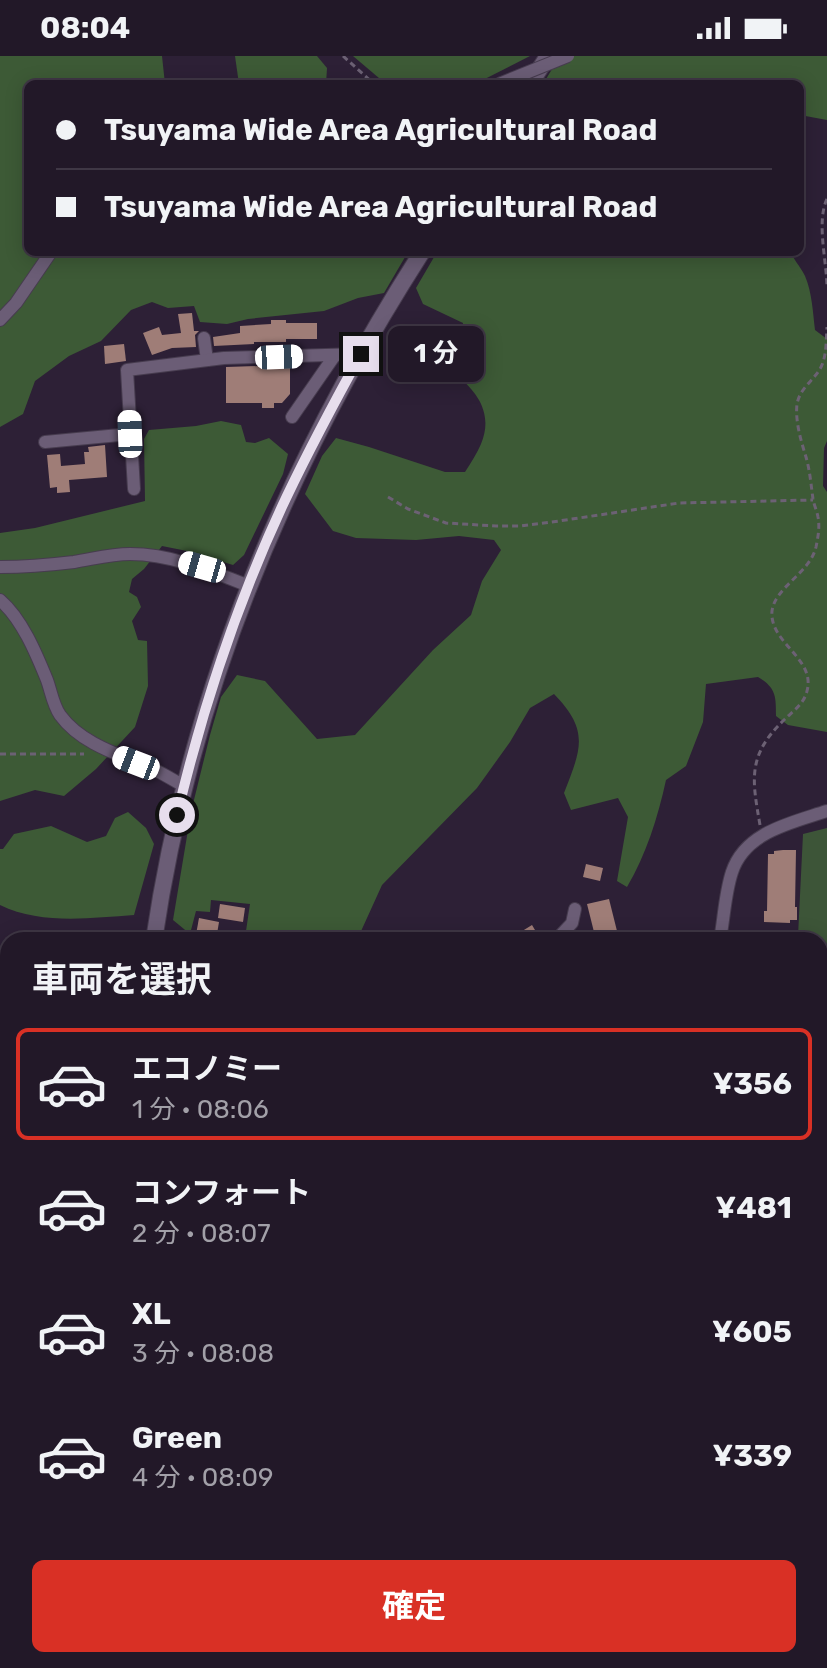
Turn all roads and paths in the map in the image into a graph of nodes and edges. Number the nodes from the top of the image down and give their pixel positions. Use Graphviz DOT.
graph roads {
  1 [pos="343,56"];
  2 [pos="548,56"];
  3 [pos="568,56"];
  4 [pos="370,80"];
  5 [pos="509,80"];
  6 [pos="533,80"];
  7 [pos="827,199"];
  8 [pos="48,256"];
  9 [pos="419,256"];
  10 [pos="827,288"];
  11 [pos="0,320"];
  12 [pos="827,327"];
  13 [pos="204,338"];
  14 [pos="361,354"];
  15 [pos="335,355"];
  16 [pos="207,360"];
  17 [pos="292,417"];
  18 [pos="130,434"];
  19 [pos="45,442"];
  20 [pos="134,489"];
  21 [pos="388,497"];
  22 [pos="813,500"];
  23 [pos="0,567"];
  24 [pos="249,586"];
  25 [pos="0,600"];
  26 [pos="108,750"];
  27 [pos="0,754"];
  28 [pos="184,786"];
  29 [pos="827,811"];
  30 [pos="762,836"];
  31 [pos="575,909"];
  32 [pos="155,932"];
  33 [pos="564,932"];
  34 [pos="721,932"];
  1 -- 4 [label="path"];
  2 -- 6 [label="street"];
  3 -- 5 [label="street, bridge"];
  7 -- 10 [label="path"];
  8 -- 11 [label="street"];
  9 -- 14 [label="street"];
  12 -- 22 [label="path"];
  13 -- 16 [label="street"];
  14 -- 15 [label="street"];
  14 -- 24 [label="street"];
  15 -- 16 [label="street"];
  15 -- 17 [label="street"];
  16 -- 18 [label="street"];
  18 -- 19 [label="street"];
  18 -- 20 [label="street"];
  21 -- 22 [label="path"];
  22 -- 30 [label="path"];
  23 -- 24 [label="street"];
  24 -- 28 [label="street"];
  25 -- 26 [label="street"];
  26 -- 27 [label="path"];
  26 -- 28 [label="street"];
  28 -- 32 [label="street"];
  29 -- 30 [label="street"];
  30 -- 34 [label="street"];
  31 -- 33 [label="street"];
}
